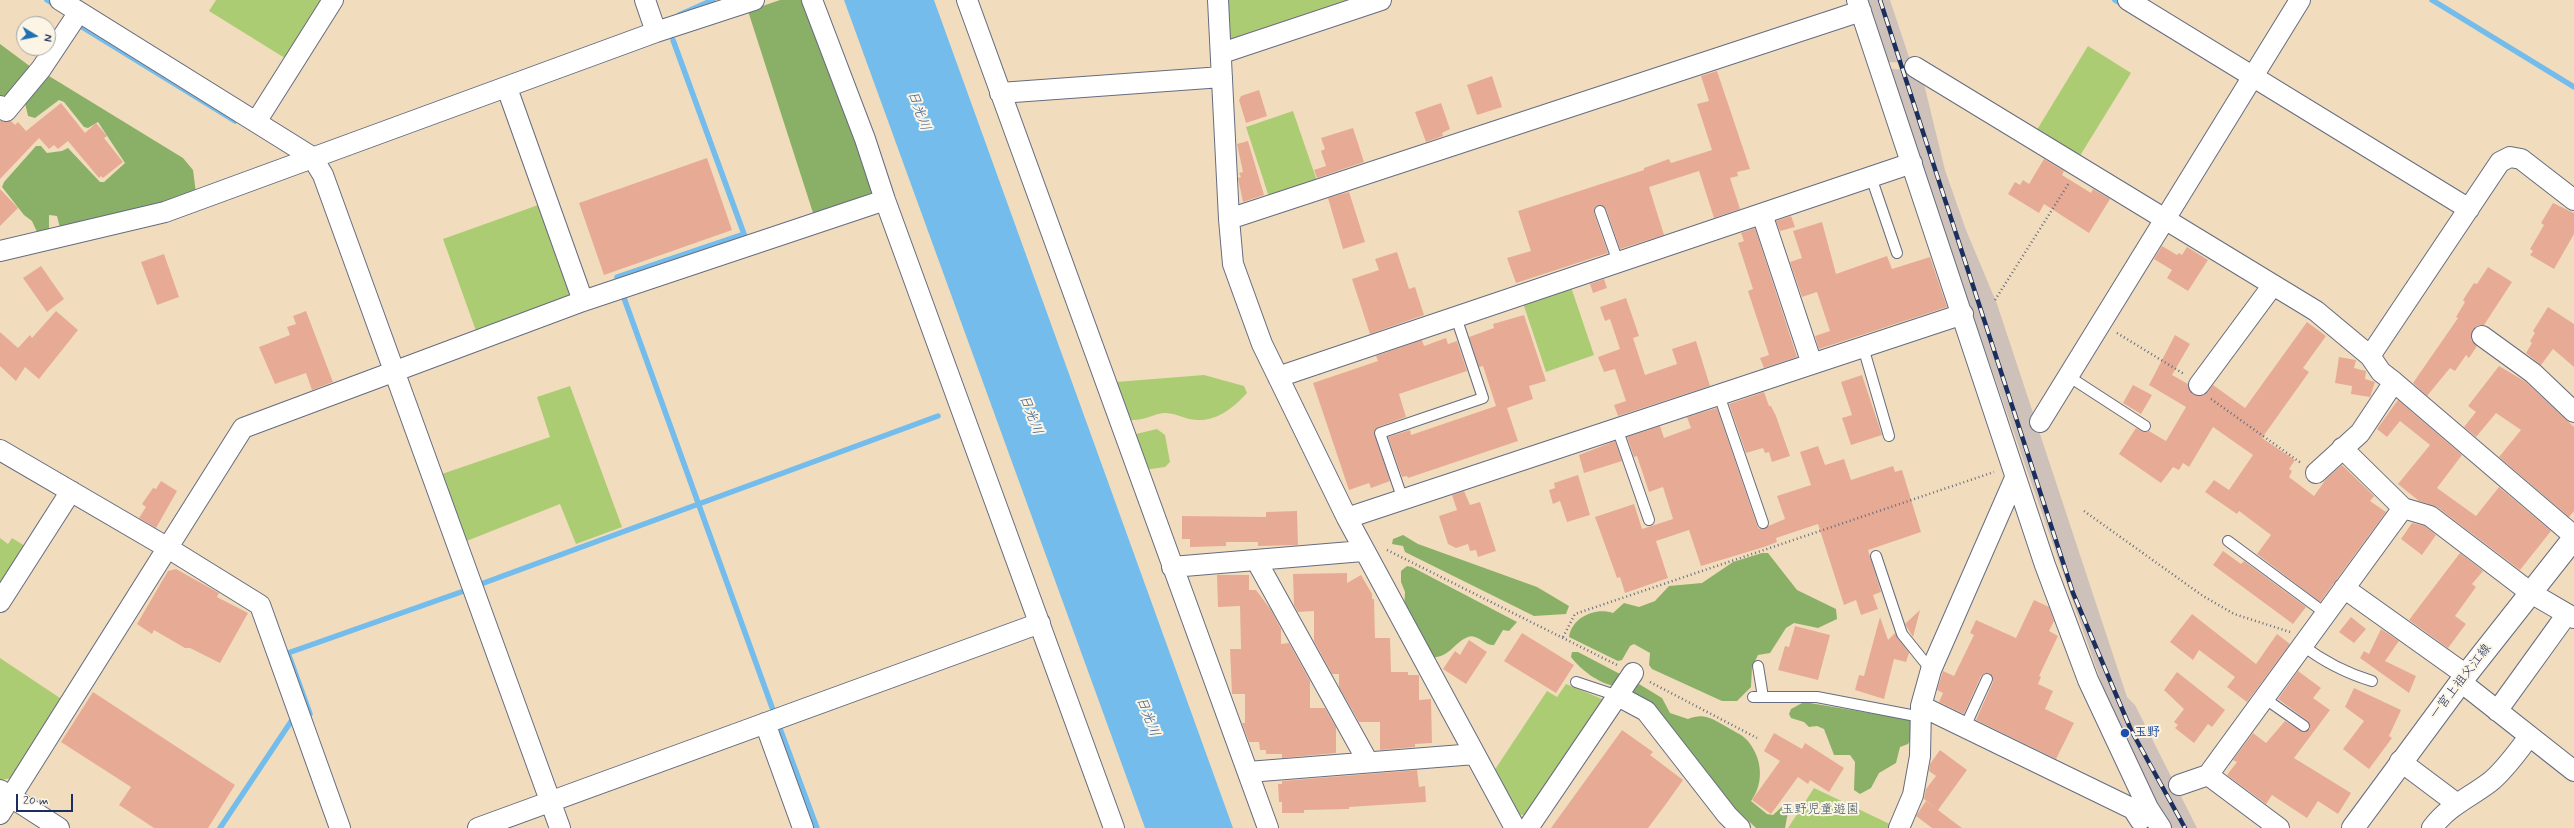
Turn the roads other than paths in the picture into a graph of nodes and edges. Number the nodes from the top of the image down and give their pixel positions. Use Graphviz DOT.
graph roads {
  1 [pos="333,0"];
  2 [pos="644,0"];
  3 [pos="754,0"];
  4 [pos="812,0"];
  5 [pos="967,0"];
  6 [pos="1218,0"];
  7 [pos="1381,0"];
  8 [pos="2128,0"];
  9 [pos="2300,0"];
  10 [pos="67,3"];
  11 [pos="1859,5"];
  12 [pos="656,32"];
  13 [pos="1222,53"];
  14 [pos="1915,66"];
  15 [pos="1222,77"];
  16 [pos="2253,77"];
  17 [pos="507,88"];
  18 [pos="1000,93"];
  19 [pos="0,106"];
  20 [pos="256,122"];
  21 [pos="312,157"];
  22 [pos="1912,163"];
  23 [pos="1871,177"];
  24 [pos="2572,197"];
  25 [pos="885,200"];
  26 [pos="2469,209"];
  27 [pos="1600,211"];
  28 [pos="1762,214"];
  29 [pos="1229,219"];
  30 [pos="2166,219"];
  31 [pos="0,251"];
  32 [pos="1897,253"];
  33 [pos="1618,262"];
  34 [pos="2273,285"];
  35 [pos="583,301"];
  36 [pos="1963,314"];
  37 [pos="1456,317"];
  38 [pos="2482,336"];
  39 [pos="1863,347"];
  40 [pos="2370,356"];
  41 [pos="1812,364"];
  42 [pos="394,372"];
  43 [pos="2068,376"];
  44 [pos="1278,377"];
  45 [pos="2394,382"];
  46 [pos="2199,386"];
  47 [pos="1719,395"];
  48 [pos="2574,412"];
  49 [pos="2040,422"];
  50 [pos="2145,426"];
  51 [pos="1617,428"];
  52 [pos="1889,436"];
  53 [pos="2342,448"];
  54 [pos="0,450"];
  55 [pos="2013,472"];
  56 [pos="2316,473"];
  57 [pos="71,491"];
  58 [pos="1402,500"];
  59 [pos="2403,508"];
  60 [pos="1347,518"];
  61 [pos="1649,520"];
  62 [pos="1763,523"];
  63 [pos="2574,537"];
  64 [pos="2228,541"];
  65 [pos="168,548"];
  66 [pos="1363,551"];
  67 [pos="1876,556"];
  68 [pos="1256,560"];
  69 [pos="1172,567"];
  70 [pos="2344,588"];
  71 [pos="2531,593"];
  72 [pos="0,602"];
  73 [pos="2325,613"];
  74 [pos="2571,616"];
  75 [pos="1040,623"];
  76 [pos="2305,641"];
  77 [pos="1758,666"];
  78 [pos="1931,670"];
  79 [pos="1633,673"];
  80 [pos="1987,679"];
  81 [pos="2463,679"];
  82 [pos="2372,681"];
  83 [pos="1576,682"];
  84 [pos="1618,696"];
  85 [pos="2264,698"];
  86 [pos="1921,711"];
  87 [pos="2497,711"];
  88 [pos="766,723"];
  89 [pos="2304,726"];
  90 [pos="1965,727"];
  91 [pos="2529,737"];
  92 [pos="1475,754"];
  93 [pos="2400,761"];
  94 [pos="1368,762"];
  95 [pos="2574,771"];
  96 [pos="1248,772"];
  97 [pos="2208,775"];
  98 [pos="2179,785"];
  99 [pos="5,793"];
  100 [pos="550,802"];
  101 [pos="2456,803"];
  102 [pos="0,814"];
  103 [pos="2141,819"];
  104 [pos="1728,824"];
  105 [pos="59,828"];
  106 [pos="340,828"];
  107 [pos="478,828"];
  108 [pos="560,828"];
  109 [pos="803,828"];
  110 [pos="1114,828"];
  111 [pos="1268,828"];
  112 [pos="1515,828"];
  113 [pos="1528,828"];
  114 [pos="1899,828"];
  115 [pos="2161,828"];
  116 [pos="2279,828"];
  117 [pos="2352,828"];
  118 [pos="2432,828"];
  1 -- 20 [label="street"];
  2 -- 12 [label="street"];
  3 -- 12 [label="street"];
  4 -- 25 [label="street"];
  5 -- 18 [label="street"];
  6 -- 13 [label="street"];
  7 -- 13 [label="street"];
  8 -- 16 [label="street"];
  9 -- 16 [label="street"];
  10 -- 19 [label="street"];
  10 -- 20 [label="street"];
  11 -- 22 [label="street"];
  11 -- 29 [label="street"];
  12 -- 17 [label="street"];
  13 -- 15 [label="street"];
  14 -- 30 [label="street"];
  15 -- 18 [label="street"];
  15 -- 29 [label="street"];
  16 -- 26 [label="street"];
  16 -- 30 [label="street"];
  17 -- 21 [label="street"];
  17 -- 35 [label="street"];
  18 -- 69 [label="street"];
  20 -- 21 [label="street"];
  21 -- 31 [label="street"];
  21 -- 42 [label="street"];
  22 -- 23 [label="street"];
  22 -- 36 [label="street"];
  23 -- 28 [label="street"];
  23 -- 32 [label="lane"];
  24 -- 26 [label="street"];
  25 -- 35 [label="street"];
  25 -- 75 [label="street"];
  26 -- 40 [label="street"];
  27 -- 33 [label="lane"];
  28 -- 33 [label="street"];
  28 -- 41 [label="street"];
  29 -- 44 [label="street"];
  30 -- 34 [label="street"];
  30 -- 43 [label="street"];
  33 -- 37 [label="street"];
  34 -- 40 [label="street"];
  34 -- 46 [label="street"];
  35 -- 42 [label="street"];
  36 -- 39 [label="street"];
  36 -- 55 [label="street"];
  37 -- 44 [label="street"];
  37 -- 58 [label="lane"];
  38 -- 48 [label="street"];
  39 -- 41 [label="street"];
  39 -- 52 [label="lane"];
  40 -- 45 [label="street"];
  41 -- 47 [label="street"];
  42 -- 65 [label="street"];
  42 -- 100 [label="street"];
  43 -- 49 [label="street"];
  43 -- 50 [label="lane"];
  44 -- 60 [label="street"];
  45 -- 53 [label="street"];
  45 -- 63 [label="street"];
  47 -- 51 [label="street"];
  47 -- 62 [label="lane"];
  51 -- 58 [label="street"];
  51 -- 61 [label="lane"];
  53 -- 56 [label="street"];
  53 -- 59 [label="street"];
  54 -- 57 [label="street"];
  55 -- 78 [label="street"];
  55 -- 103 [label="street"];
  57 -- 65 [label="street"];
  57 -- 72 [label="street"];
  58 -- 60 [label="street"];
  59 -- 70 [label="street"];
  59 -- 71 [label="street"];
  60 -- 66 [label="street"];
  63 -- 71 [label="main road, 一宮上祖父江線"];
  64 -- 73 [label="lane"];
  65 -- 99 [label="street"];
  65 -- 106 [label="street"];
  66 -- 68 [label="street"];
  66 -- 92 [label="street"];
  67 -- 78 [label="lane"];
  68 -- 69 [label="street"];
  68 -- 94 [label="street"];
  69 -- 96 [label="street"];
  70 -- 73 [label="street"];
  70 -- 81 [label="street"];
  71 -- 74 [label="street"];
  71 -- 81 [label="main road, 一宮上祖父江線"];
  73 -- 76 [label="street"];
  74 -- 87 [label="street"];
  75 -- 88 [label="street"];
  75 -- 110 [label="street"];
  76 -- 82 [label="lane"];
  76 -- 85 [label="street"];
  77 -- 86 [label="lane"];
  78 -- 86 [label="street"];
  79 -- 84 [label="street"];
  80 -- 90 [label="lane"];
  81 -- 87 [label="street"];
  81 -- 93 [label="main road, 一宮上祖父江線"];
  83 -- 84 [label="lane"];
  84 -- 104 [label="street"];
  84 -- 113 [label="street"];
  85 -- 89 [label="lane"];
  85 -- 97 [label="street"];
  86 -- 90 [label="street"];
  86 -- 114 [label="street"];
  87 -- 91 [label="street"];
  88 -- 100 [label="street"];
  88 -- 109 [label="street"];
  90 -- 103 [label="street"];
  91 -- 95 [label="street"];
  91 -- 101 [label="street"];
  92 -- 94 [label="street"];
  92 -- 112 [label="street"];
  93 -- 101 [label="street"];
  93 -- 117 [label="main road, 一宮上祖父江線"];
  94 -- 96 [label="street"];
  96 -- 111 [label="street"];
  97 -- 98 [label="street"];
  97 -- 116 [label="street"];
  99 -- 102 [label="street"];
  99 -- 105 [label="street"];
  100 -- 107 [label="street"];
  100 -- 108 [label="street"];
  101 -- 118 [label="street"];
  103 -- 115 [label="street"];
}
